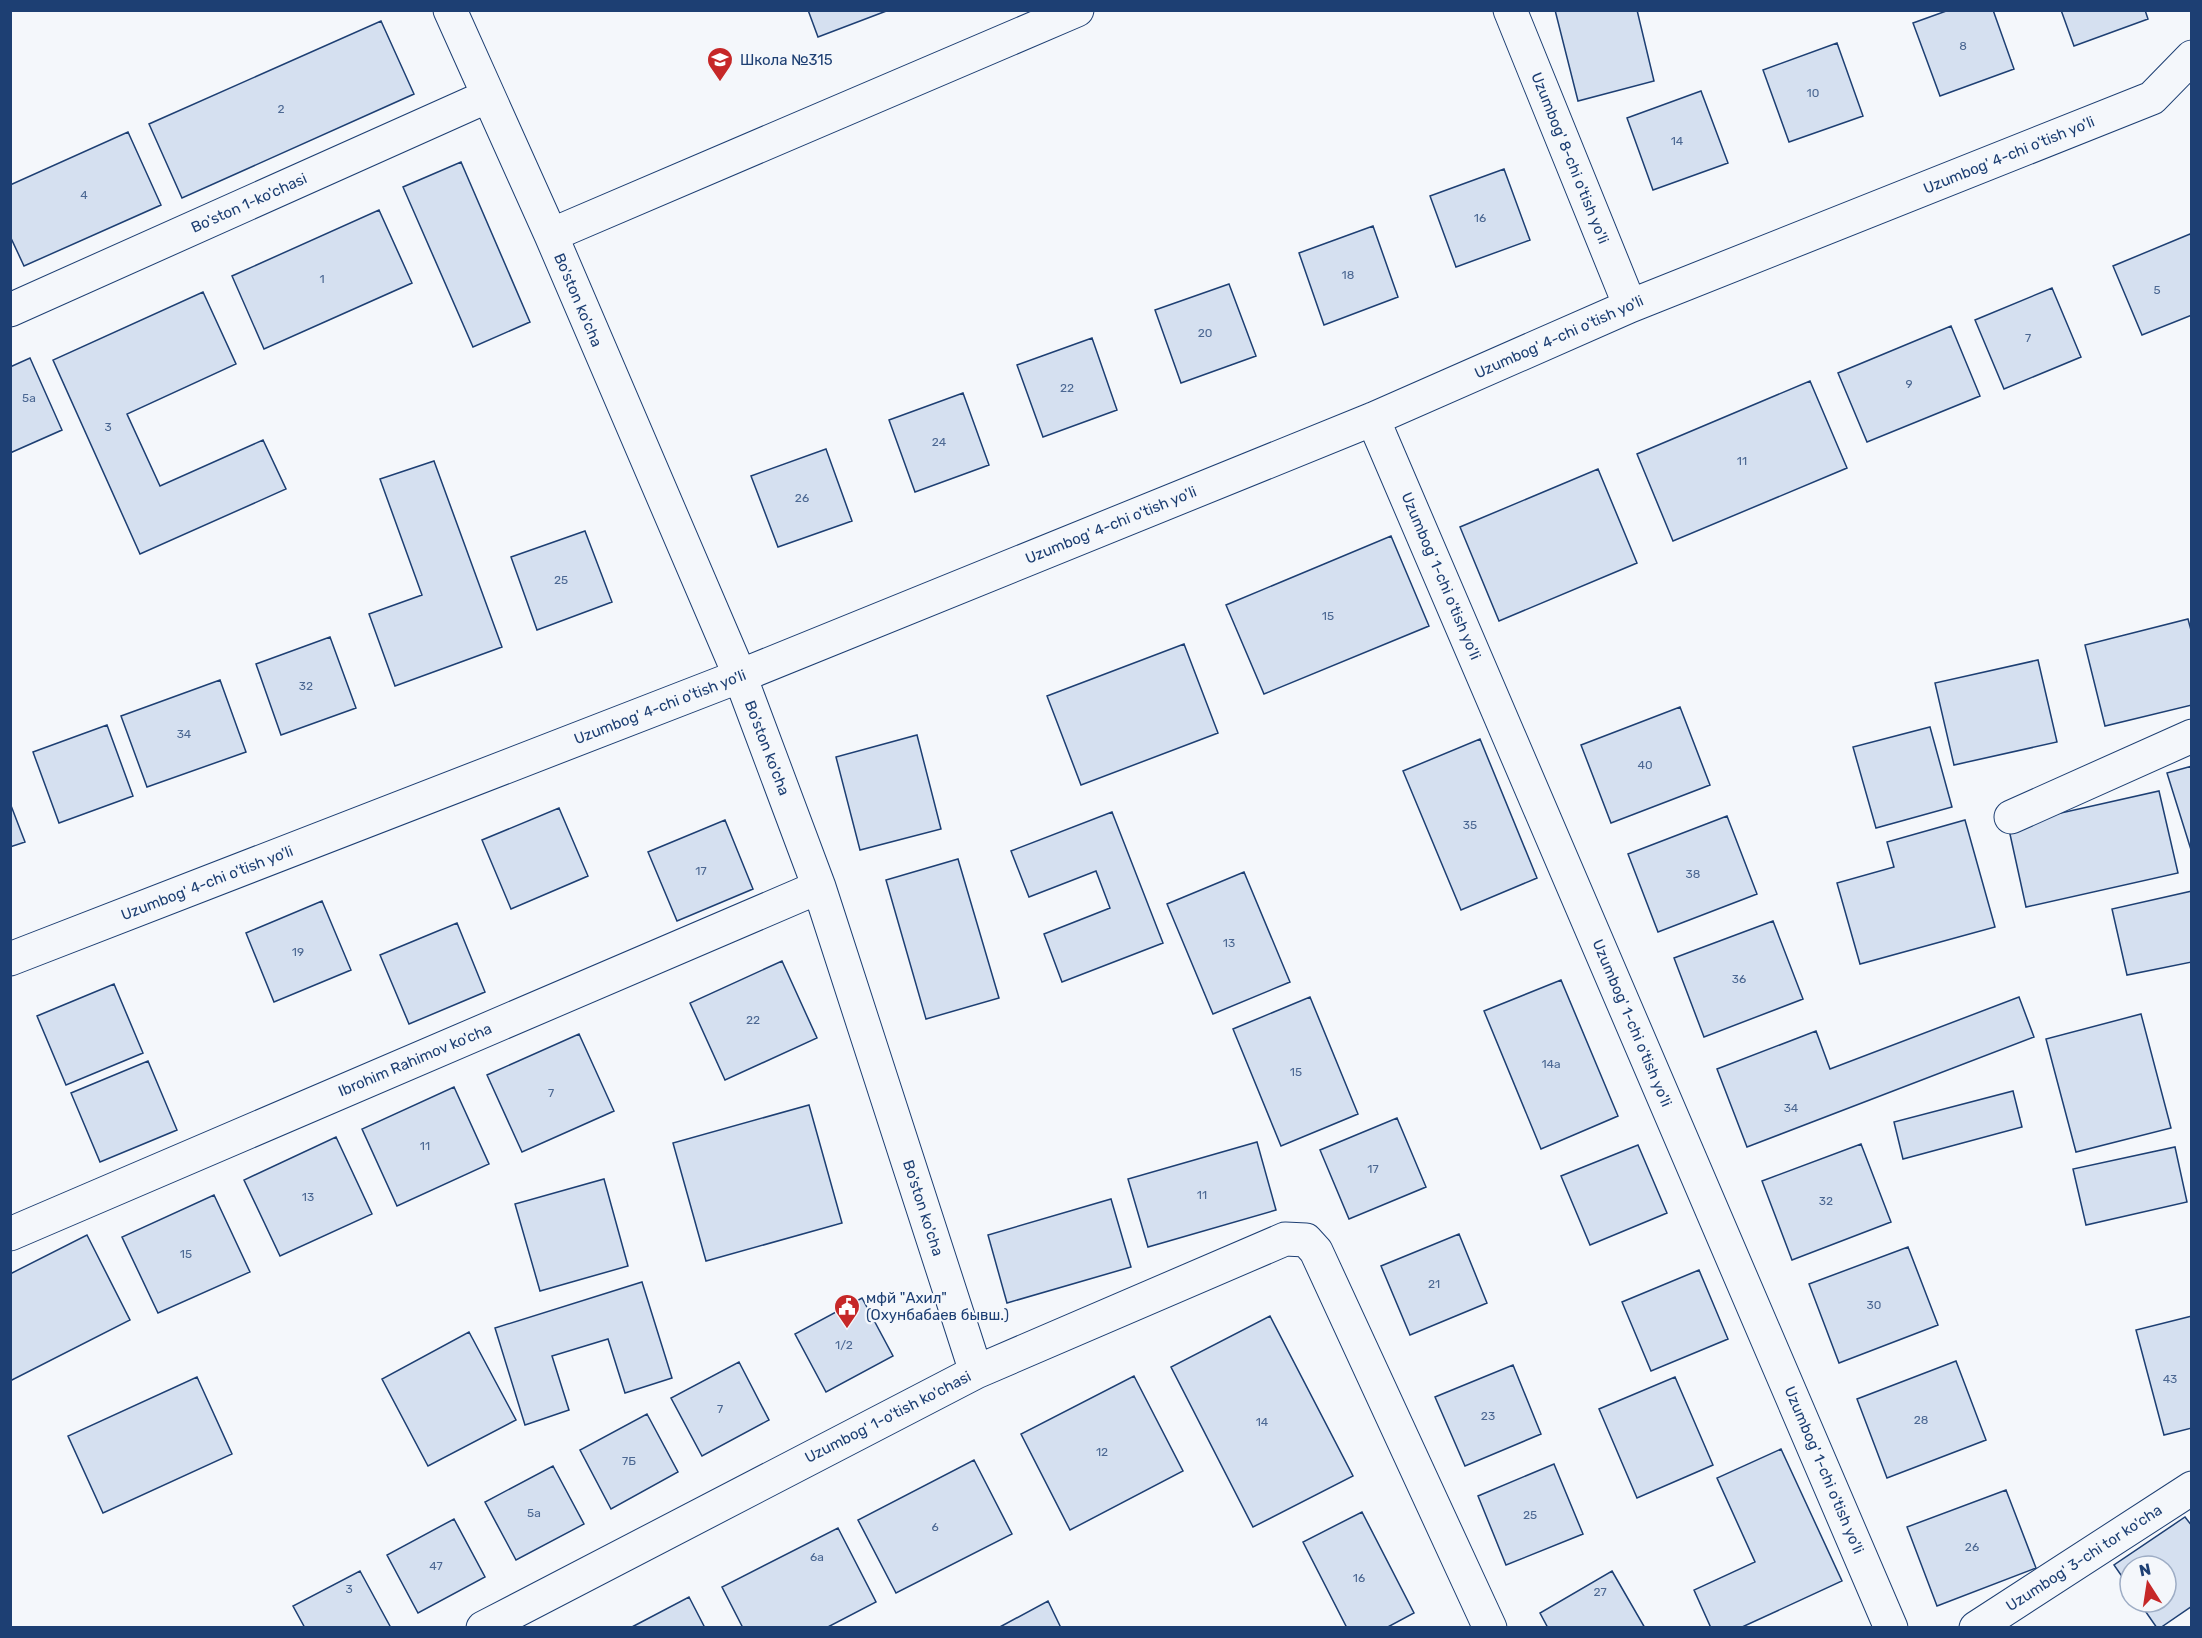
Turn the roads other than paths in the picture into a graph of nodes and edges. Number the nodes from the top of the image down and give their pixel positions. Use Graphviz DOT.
graph roads {
  1 [pos="450,10"];
  2 [pos="1077,10"];
  3 [pos="1510,10"];
  4 [pos="2192,57"];
  5 [pos="488,96"];
  6 [pos="551,235"];
  7 [pos="1630,306"];
  8 [pos="10,310"];
  9 [pos="1373,419"];
  10 [pos="740,676"];
  11 [pos="2192,736"];
  12 [pos="2011,817"];
  13 [pos="819,886"];
  14 [pos="10,959"];
  15 [pos="10,1234"];
  16 [pos="976,1372"];
  17 [pos="2192,1488"];
  18 [pos="1488,1627"];
  19 [pos="483,1628"];
  20 [pos="1891,1628"];
  21 [pos="1976,1628"];
  1 -- 5 [label="street, Bo'ston ko'cha"];
  2 -- 6 [label="street"];
  3 -- 7 [label="street, Uzumbog' 8-chi o'tish yo'li"];
  4 -- 7 [label="street, Uzumbog' 4-chi o'tish yo'li"];
  5 -- 6 [label="street, Bo'ston ko'cha"];
  5 -- 8 [label="street, Bo'ston 1-ko'chasi"];
  6 -- 10 [label="street, Bo'ston ko'cha"];
  7 -- 9 [label="street, Uzumbog' 4-chi o'tish yo'li"];
  9 -- 10 [label="street, Uzumbog' 4-chi o'tish yo'li"];
  9 -- 20 [label="street, Uzumbog' 1-chi o'tish yo'li"];
  10 -- 13 [label="street, Bo'ston ko'cha"];
  10 -- 14 [label="street, Uzumbog' 4-chi o'tish yo'li"];
  11 -- 12 [label="street"];
  13 -- 15 [label="street, Ibrohim Rahimov ko'cha"];
  13 -- 16 [label="street, Bo'ston ko'cha"];
  16 -- 18 [label="street, Uzumbog' 1-o'tish ko'chasi"];
  16 -- 19 [label="street, Uzumbog' 1-o'tish ko'chasi"];
  17 -- 21 [label="street, Uzumbog' 3-chi tor ko'cha"];
}
